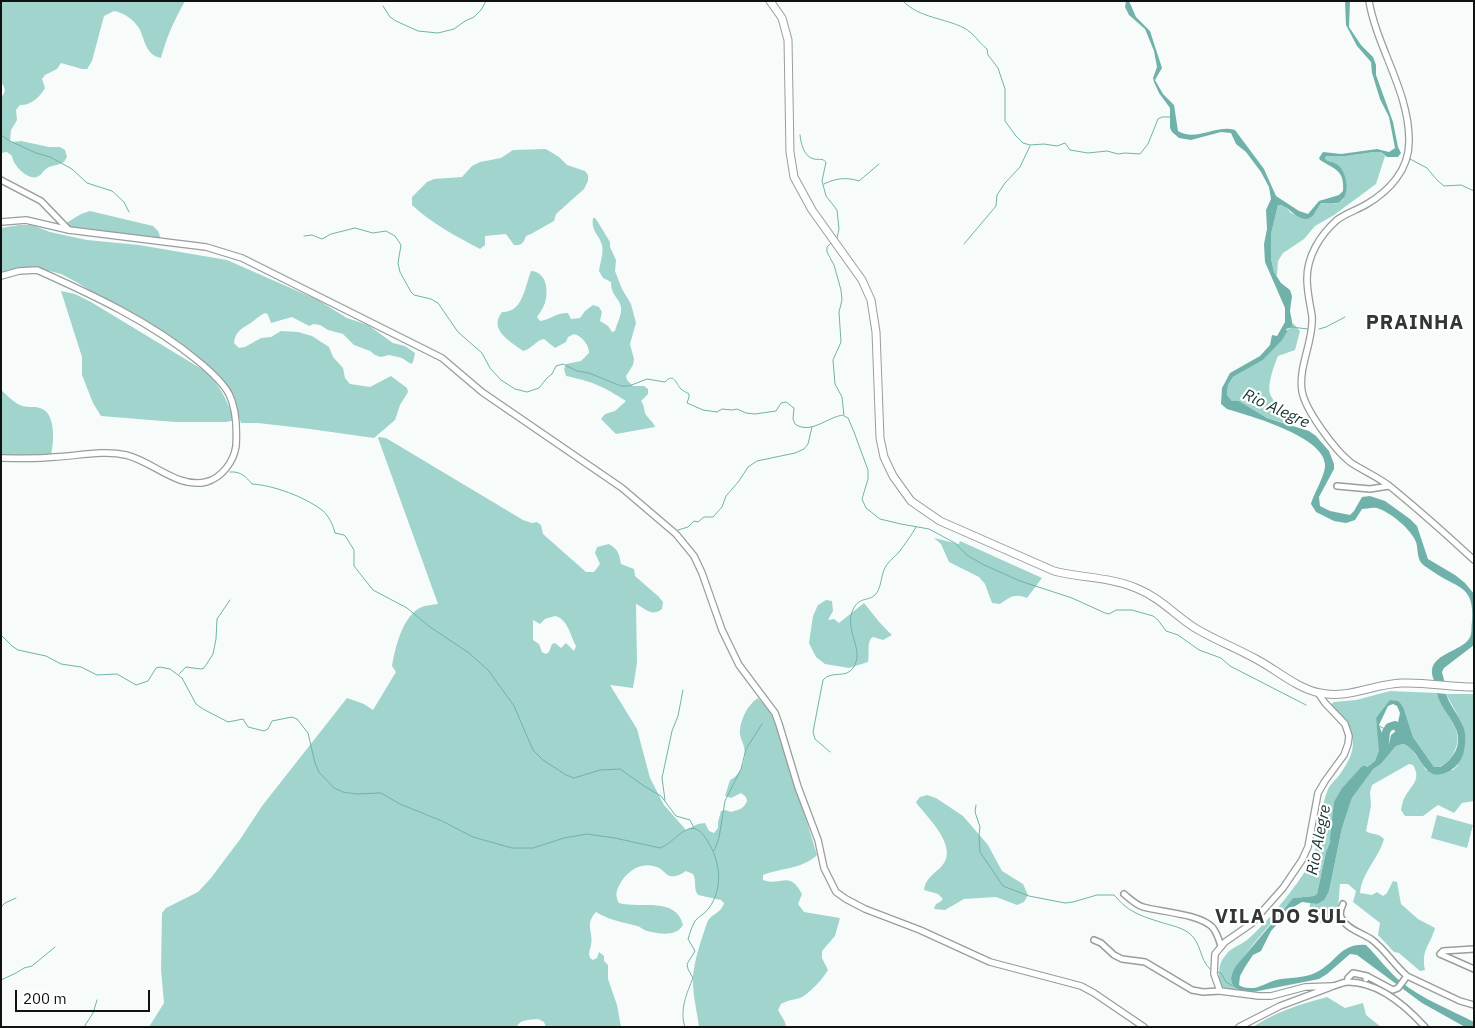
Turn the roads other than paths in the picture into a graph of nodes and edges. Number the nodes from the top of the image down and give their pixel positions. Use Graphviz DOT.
graph roads {
  1 [pos="770,1"];
  2 [pos="1369,1"];
  3 [pos="1,180"];
  4 [pos="1,222"];
  5 [pos="69,230"];
  6 [pos="1,276"];
  7 [pos="1,458"];
  8 [pos="1337,486"];
  9 [pos="1389,486"];
  10 [pos="1474,560"];
  11 [pos="1474,687"];
  12 [pos="1318,693"];
  13 [pos="1124,894"];
  14 [pos="1343,904"];
  15 [pos="1094,940"];
  16 [pos="1221,946"];
  17 [pos="1474,948"];
  18 [pos="1474,969"];
  19 [pos="1367,976"];
  20 [pos="1406,978"];
  21 [pos="1347,982"];
  22 [pos="1364,984"];
  23 [pos="1333,986"];
  24 [pos="1220,991"];
  25 [pos="1474,1005"];
  26 [pos="1144,1027"];
  27 [pos="1239,1027"];
  28 [pos="1425,1027"];
  1 -- 12 [label="main road"];
  2 -- 9 [label="street"];
  3 -- 5 [label="street"];
  4 -- 5 [label="street"];
  5 -- 26 [label="street"];
  6 -- 7 [label="street"];
  8 -- 9 [label="street"];
  9 -- 10 [label="street"];
  11 -- 12 [label="main road"];
  12 -- 16 [label="street"];
  13 -- 16 [label="street"];
  14 -- 20 [label="street"];
  15 -- 24 [label="street"];
  16 -- 24 [label="street"];
  17 -- 18 [label="street"];
  19 -- 20 [label="street"];
  19 -- 21 [label="street"];
  19 -- 22 [label="street"];
  20 -- 25 [label="street"];
  21 -- 22 [label="street"];
  21 -- 23 [label="street"];
  22 -- 28 [label="street"];
  23 -- 24 [label="street"];
  23 -- 27 [label="street"];
}
